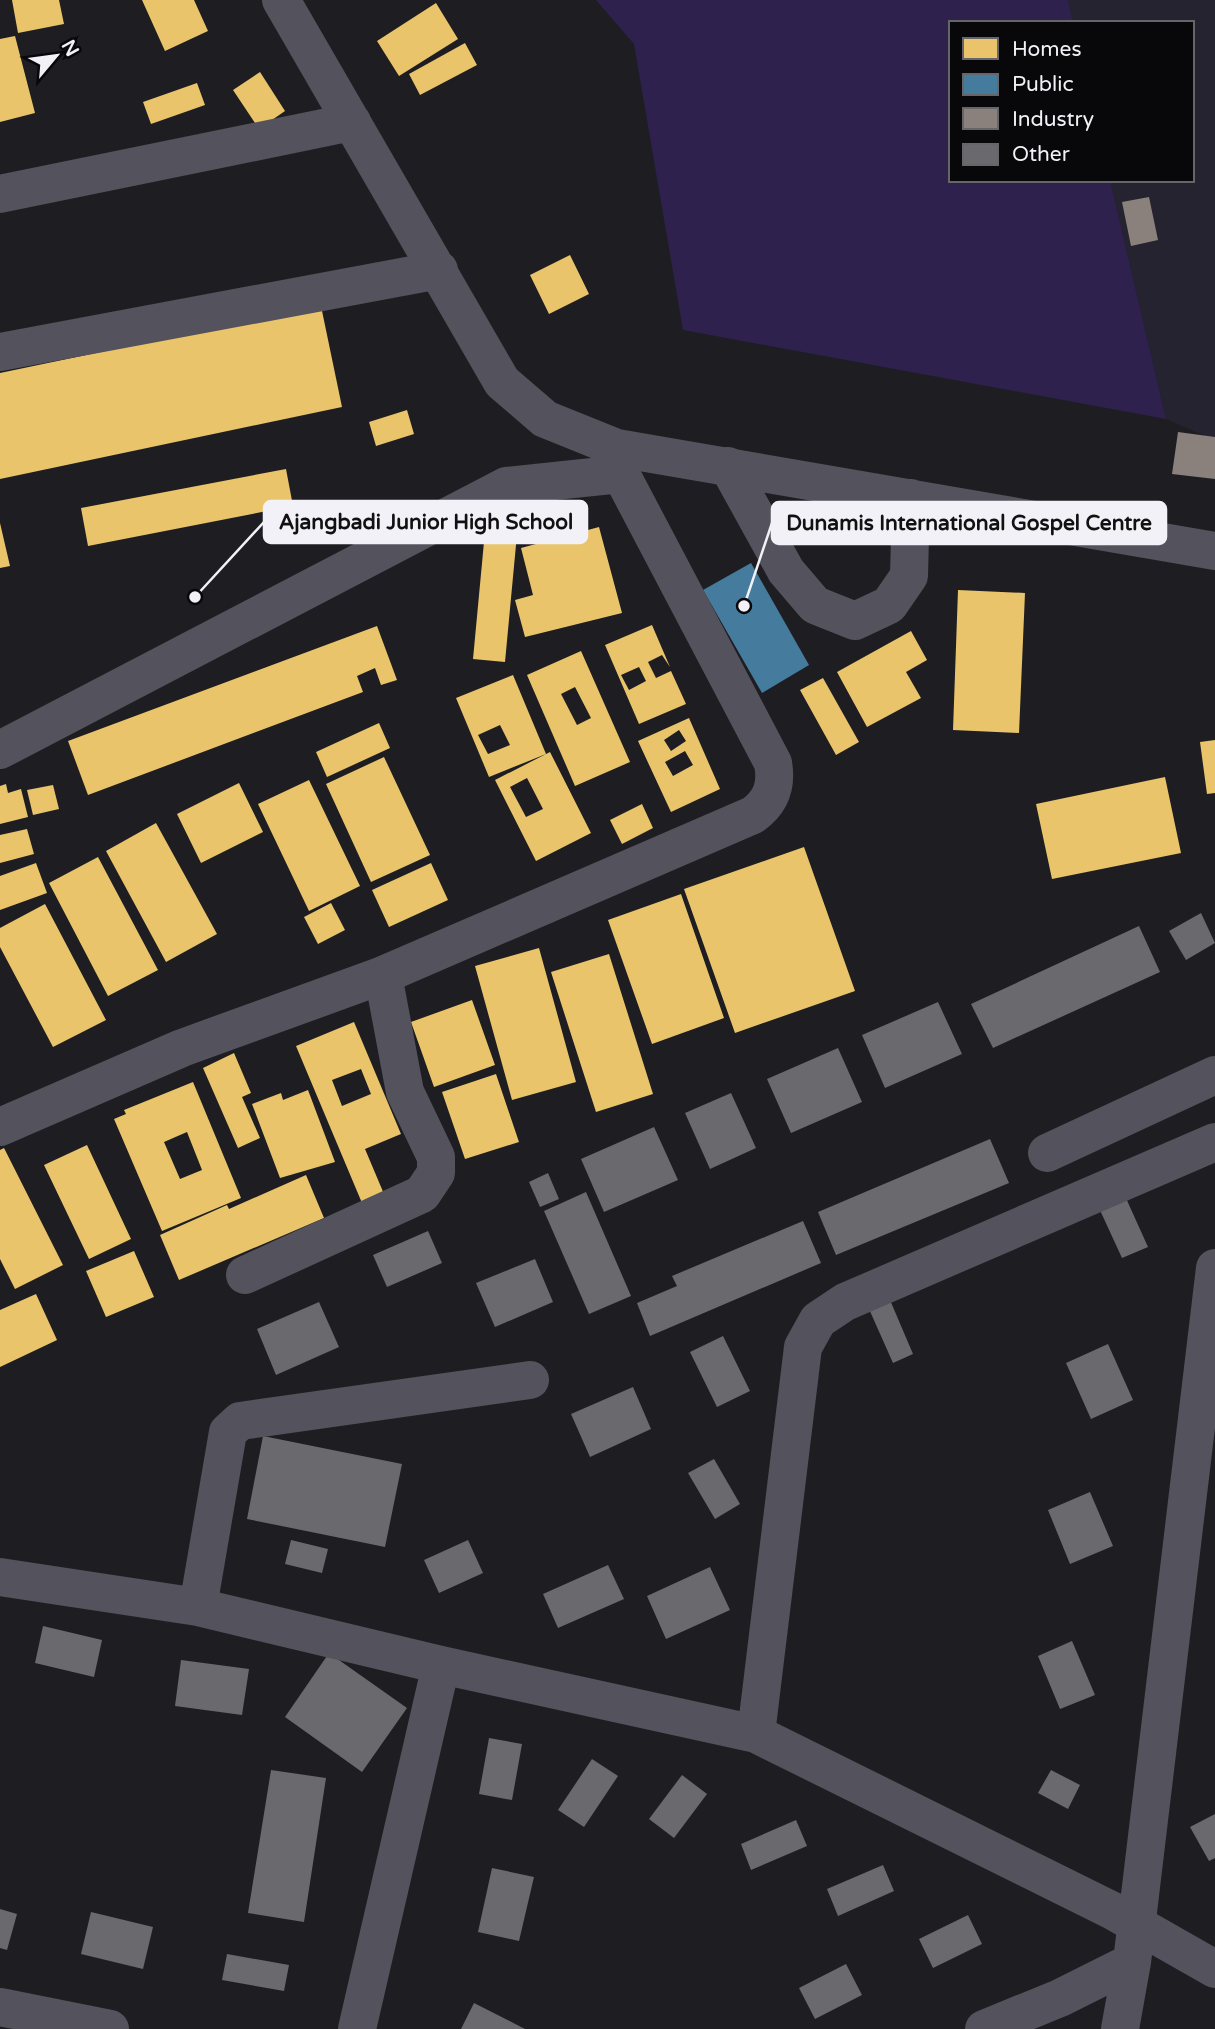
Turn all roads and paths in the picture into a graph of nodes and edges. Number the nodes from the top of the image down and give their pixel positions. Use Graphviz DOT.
graph roads {
  1 [pos="281,0"];
  2 [pos="352,122"];
  3 [pos="0,194"];
  4 [pos="439,270"];
  5 [pos="0,352"];
  6 [pos="619,461"];
  7 [pos="728,466"];
  8 [pos="911,498"];
  9 [pos="1215,551"];
  10 [pos="0,750"];
  11 [pos="383,975"];
  12 [pos="1215,1075"];
  13 [pos="0,1127"];
  14 [pos="1215,1142"];
  15 [pos="1046,1153"];
  16 [pos="1215,1268"];
  17 [pos="244,1275"];
  18 [pos="530,1380"];
  19 [pos="0,1577"];
  20 [pos="198,1607"];
  21 [pos="441,1665"];
  22 [pos="756,1734"];
  23 [pos="1135,1944"];
  24 [pos="1215,1969"];
  25 [pos="0,2007"];
  26 [pos="110,2029"];
  27 [pos="357,2029"];
  28 [pos="984,2029"];
  29 [pos="1120,2029"];
  1 -- 2 [label="street"];
  2 -- 3 [label="street"];
  2 -- 4 [label="street"];
  4 -- 5 [label="street"];
  4 -- 6 [label="street"];
  6 -- 7 [label="street"];
  6 -- 10 [label="street"];
  6 -- 11 [label="street"];
  7 -- 8 [label="street"];
  7 -- 8 [label="street"];
  8 -- 9 [label="street"];
  11 -- 13 [label="street"];
  11 -- 17 [label="street"];
  12 -- 15 [label="street"];
  14 -- 22 [label="street"];
  16 -- 23 [label="street"];
  18 -- 20 [label="street"];
  19 -- 20 [label="street"];
  20 -- 21 [label="street"];
  21 -- 22 [label="street"];
  21 -- 27 [label="street"];
  22 -- 23 [label="street"];
  23 -- 24 [label="street"];
  23 -- 28 [label="street"];
  23 -- 29 [label="street"];
  25 -- 26 [label="street"];
}
